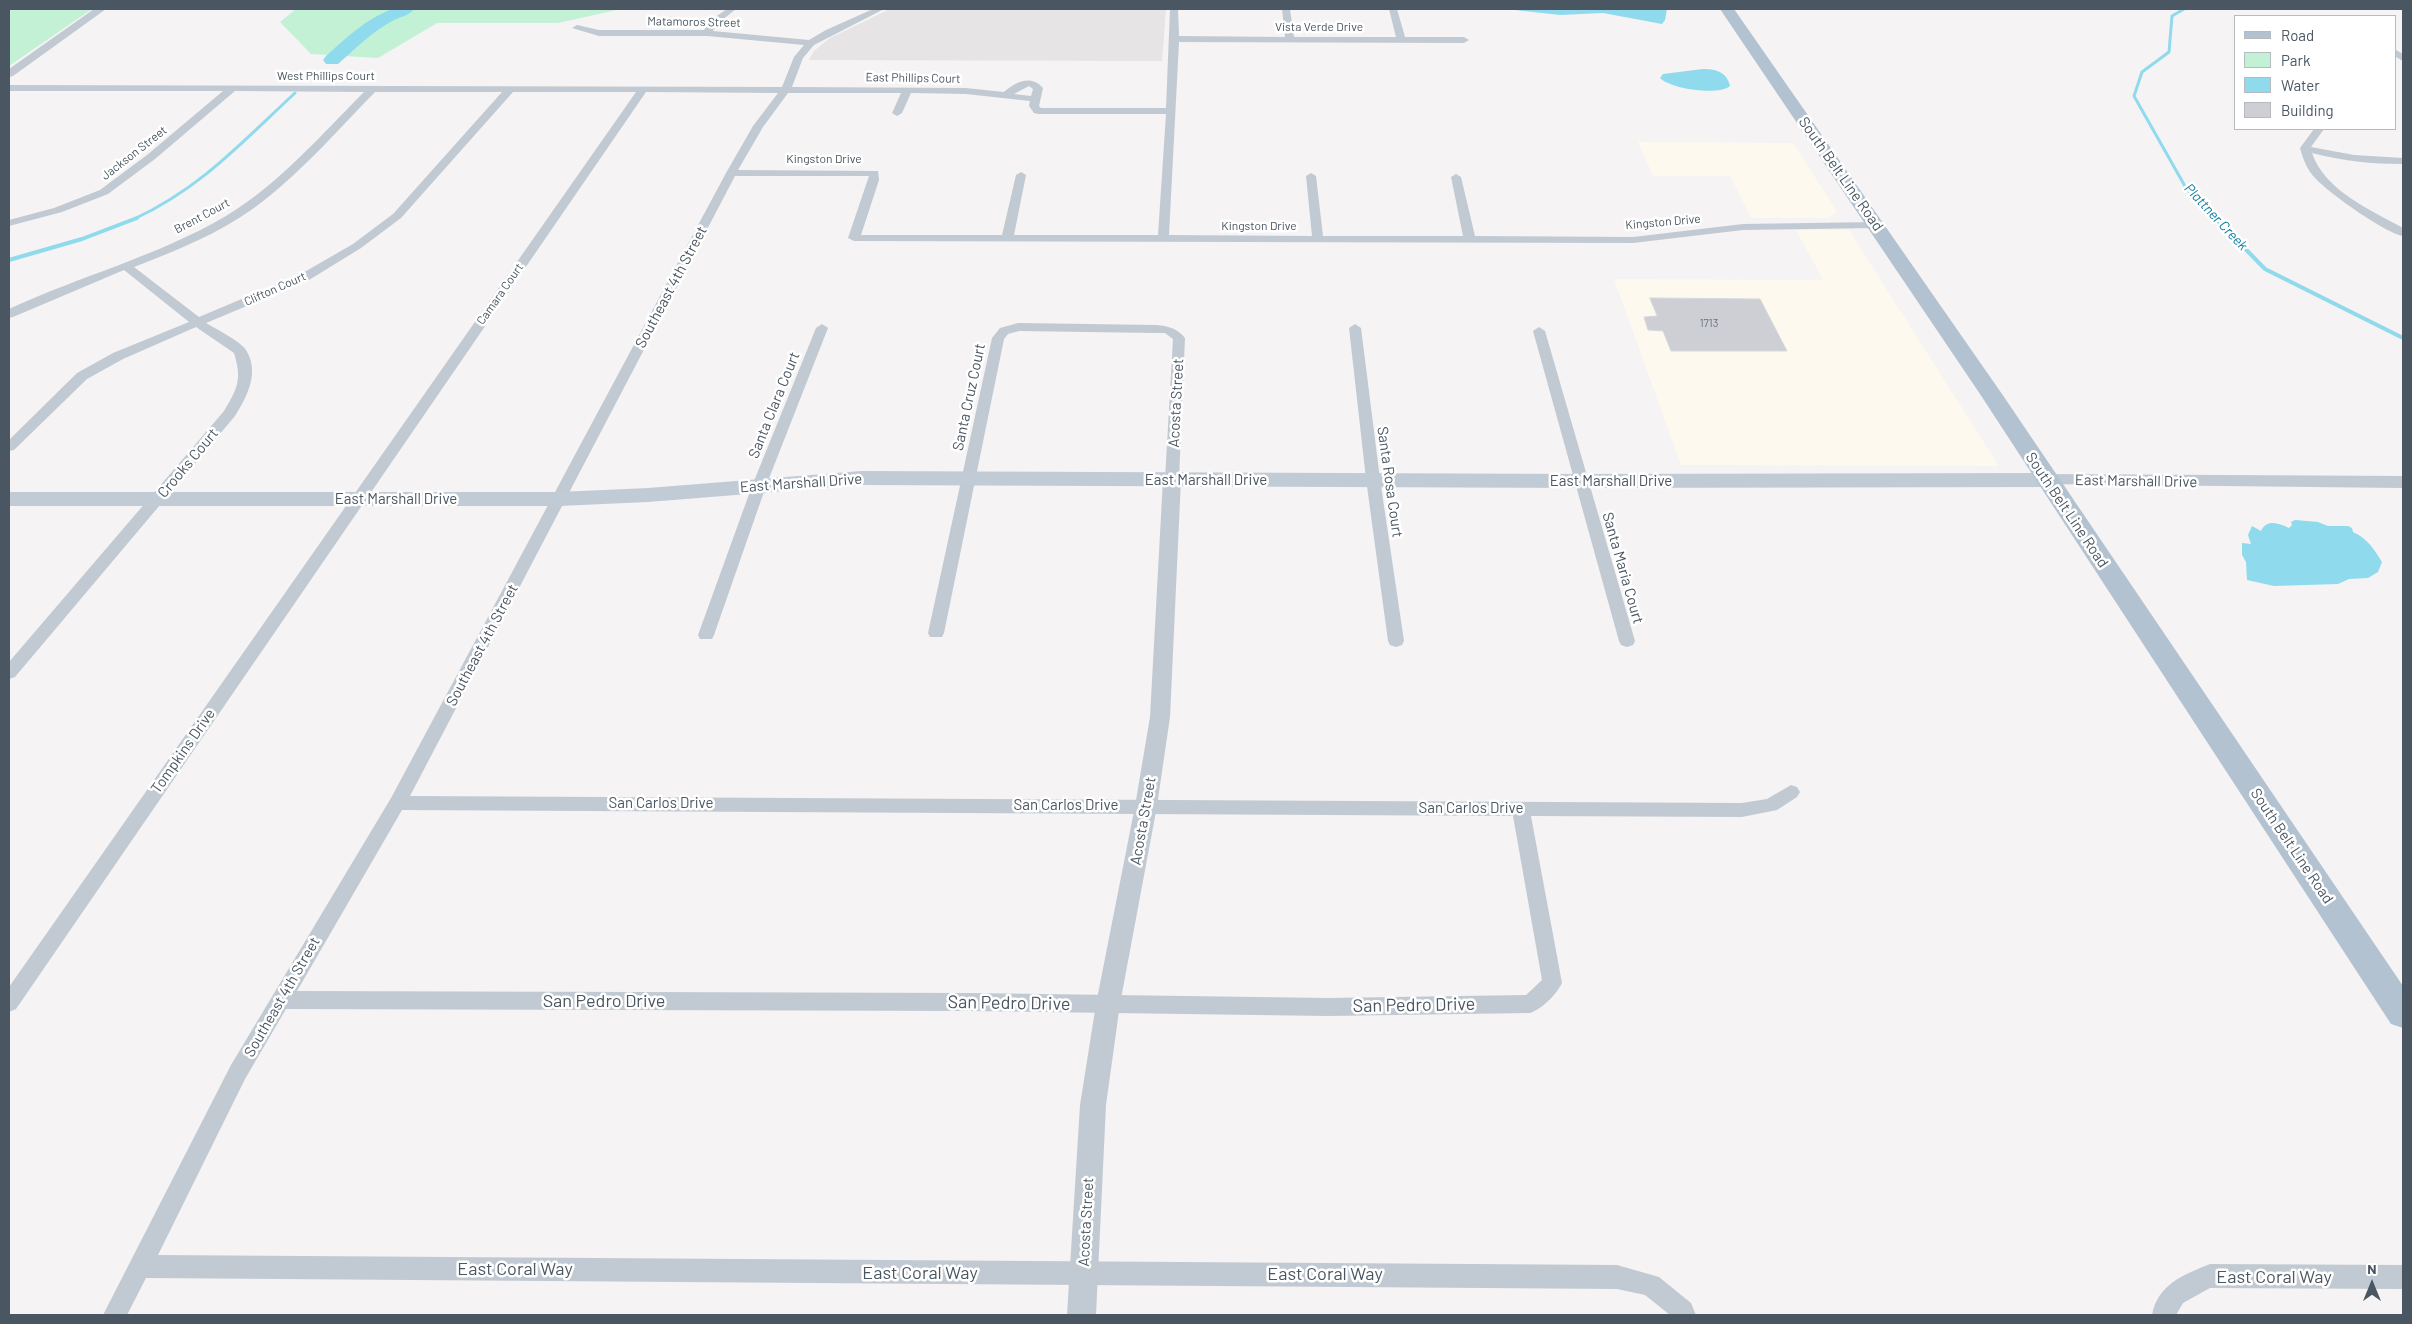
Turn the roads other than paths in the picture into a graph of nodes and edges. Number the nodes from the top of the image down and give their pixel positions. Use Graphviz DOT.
graph roads {
  1 [pos="101,9"];
  2 [pos="732,9"];
  3 [pos="880,9"];
  4 [pos="1174,9"];
  5 [pos="1286,9"];
  6 [pos="1392,9"];
  7 [pos="1727,9"];
  8 [pos="577,28"];
  9 [pos="707,33"];
  10 [pos="1174,40"];
  11 [pos="1290,40"];
  12 [pos="1400,40"];
  13 [pos="1464,40"];
  14 [pos="811,43"];
  15 [pos="9,74"];
  16 [pos="9,88"];
  17 [pos="233,88"];
  18 [pos="372,89"];
  19 [pos="510,89"];
  20 [pos="643,89"];
  21 [pos="786,90"];
  22 [pos="907,90"];
  23 [pos="1006,96"];
  24 [pos="1036,99"];
  25 [pos="1171,111"];
  26 [pos="896,113"];
  27 [pos="2318,130"];
  28 [pos="2305,148"];
  29 [pos="2403,161"];
  30 [pos="731,173"];
  31 [pos="1020,175"];
  32 [pos="1311,176"];
  33 [pos="1456,177"];
  34 [pos="9,222"];
  35 [pos="1876,225"];
  36 [pos="2403,233"];
  37 [pos="1007,239"];
  38 [pos="1163,239"];
  39 [pos="1318,240"];
  40 [pos="1470,240"];
  41 [pos="126,266"];
  42 [pos="9,314"];
  43 [pos="198,323"];
  44 [pos="822,328"];
  45 [pos="1355,328"];
  46 [pos="1168,330"];
  47 [pos="1539,331"];
  48 [pos="9,447"];
  49 [pos="968,479"];
  50 [pos="1172,479"];
  51 [pos="1373,479"];
  52 [pos="2046,480"];
  53 [pos="1581,481"];
  54 [pos="2403,482"];
  55 [pos="759,486"];
  56 [pos="9,499"];
  57 [pos="158,499"];
  58 [pos="358,499"];
  59 [pos="559,499"];
  60 [pos="936,633"];
  61 [pos="706,635"];
  62 [pos="1396,641"];
  63 [pos="1627,641"];
  64 [pos="9,673"];
  65 [pos="1791,792"];
  66 [pos="398,803"];
  67 [pos="1146,806"];
  68 [pos="1521,808"];
  69 [pos="280,1000"];
  70 [pos="9,1003"];
  71 [pos="1108,1004"];
  72 [pos="2403,1013"];
  73 [pos="142,1266"];
  74 [pos="1083,1274"];
  75 [pos="2403,1277"];
  76 [pos="115,1315"];
  77 [pos="1081,1315"];
  78 [pos="1684,1315"];
  79 [pos="2164,1315"];
  1 -- 15 [label="street"];
  2 -- 9 [label="street"];
  3 -- 14 [label="street, Southeast 4th Street"];
  4 -- 10 [label="street"];
  5 -- 11 [label="street"];
  6 -- 12 [label="street"];
  7 -- 35 [label="main road, South Belt Line Road"];
  8 -- 9 [label="street, Matamoros Street"];
  9 -- 14 [label="street, Matamoros Street"];
  10 -- 11 [label="street, Vista Verde Drive"];
  10 -- 25 [label="street"];
  11 -- 12 [label="street, Vista Verde Drive"];
  12 -- 13 [label="street, Vista Verde Drive"];
  14 -- 21 [label="street, Southeast 4th Street"];
  16 -- 17 [label="street, West Phillips Court"];
  17 -- 18 [label="street, West Phillips Court"];
  17 -- 34 [label="street, Jackson Street"];
  18 -- 19 [label="street, West Phillips Court"];
  18 -- 41 [label="street, Brent Court"];
  19 -- 20 [label="street, West Phillips Court"];
  19 -- 43 [label="street, Clifton Court"];
  20 -- 21 [label="street, East Phillips Court"];
  20 -- 58 [label="street, Camara Court"];
  21 -- 22 [label="street, East Phillips Court"];
  21 -- 30 [label="street, Southeast 4th Street"];
  22 -- 23 [label="street, East Phillips Court"];
  22 -- 26 [label="street"];
  23 -- 24 [label="street, East Phillips Court"];
  23 -- 24 [label="street"];
  24 -- 25 [label="street"];
  25 -- 38 [label="street"];
  27 -- 28 [label="street"];
  28 -- 29 [label="street"];
  28 -- 36 [label="street"];
  30 -- 37 [label="street, Kingston Drive"];
  30 -- 59 [label="street, Southeast 4th Street"];
  31 -- 37 [label="street"];
  32 -- 39 [label="street"];
  33 -- 40 [label="street"];
  35 -- 40 [label="street, Kingston Drive"];
  35 -- 52 [label="main road, South Belt Line Road"];
  37 -- 38 [label="street, Kingston Drive"];
  38 -- 39 [label="street, Kingston Drive"];
  39 -- 40 [label="street, Kingston Drive"];
  41 -- 42 [label="street, Brent Court"];
  41 -- 43 [label="street, Crooks Court"];
  43 -- 48 [label="street, Clifton Court"];
  43 -- 57 [label="street, Crooks Court"];
  44 -- 55 [label="street, Santa Clara Court"];
  45 -- 51 [label="street, Santa Rosa Court"];
  46 -- 49 [label="street, Santa Cruz Court"];
  46 -- 50 [label="street, Acosta Street"];
  47 -- 53 [label="street, Santa Maria Court"];
  49 -- 50 [label="main road, East Marshall Drive"];
  49 -- 55 [label="main road, East Marshall Drive"];
  49 -- 60 [label="street, Santa Cruz Court"];
  50 -- 51 [label="main road, East Marshall Drive"];
  50 -- 67 [label="street, Acosta Street"];
  51 -- 53 [label="main road, East Marshall Drive"];
  51 -- 62 [label="street, Santa Rosa Court"];
  52 -- 53 [label="main road, East Marshall Drive"];
  52 -- 54 [label="street, East Marshall Drive"];
  52 -- 72 [label="main road, South Belt Line Road"];
  53 -- 63 [label="street, Santa Maria Court"];
  55 -- 59 [label="main road, East Marshall Drive"];
  55 -- 61 [label="street, Santa Clara Court"];
  56 -- 57 [label="main road, East Marshall Drive"];
  57 -- 58 [label="main road, East Marshall Drive"];
  57 -- 64 [label="street, Crooks Court"];
  58 -- 59 [label="main road, East Marshall Drive"];
  58 -- 70 [label="street, Tompkins Drive"];
  59 -- 66 [label="street, Southeast 4th Street"];
  65 -- 68 [label="street, San Carlos Drive"];
  66 -- 67 [label="street, San Carlos Drive"];
  66 -- 69 [label="street, Southeast 4th Street"];
  67 -- 68 [label="street, San Carlos Drive"];
  67 -- 71 [label="street, Acosta Street"];
  68 -- 71 [label="street, San Pedro Drive"];
  69 -- 71 [label="street, San Pedro Drive"];
  69 -- 73 [label="street, Southeast 4th Street"];
  71 -- 74 [label="street, Acosta Street"];
  73 -- 74 [label="street, East Coral Way"];
  73 -- 76 [label="street, Southeast 4th Street"];
  74 -- 77 [label="street, Acosta Street"];
  74 -- 78 [label="street, East Coral Way"];
  75 -- 79 [label="street, East Coral Way"];
}
